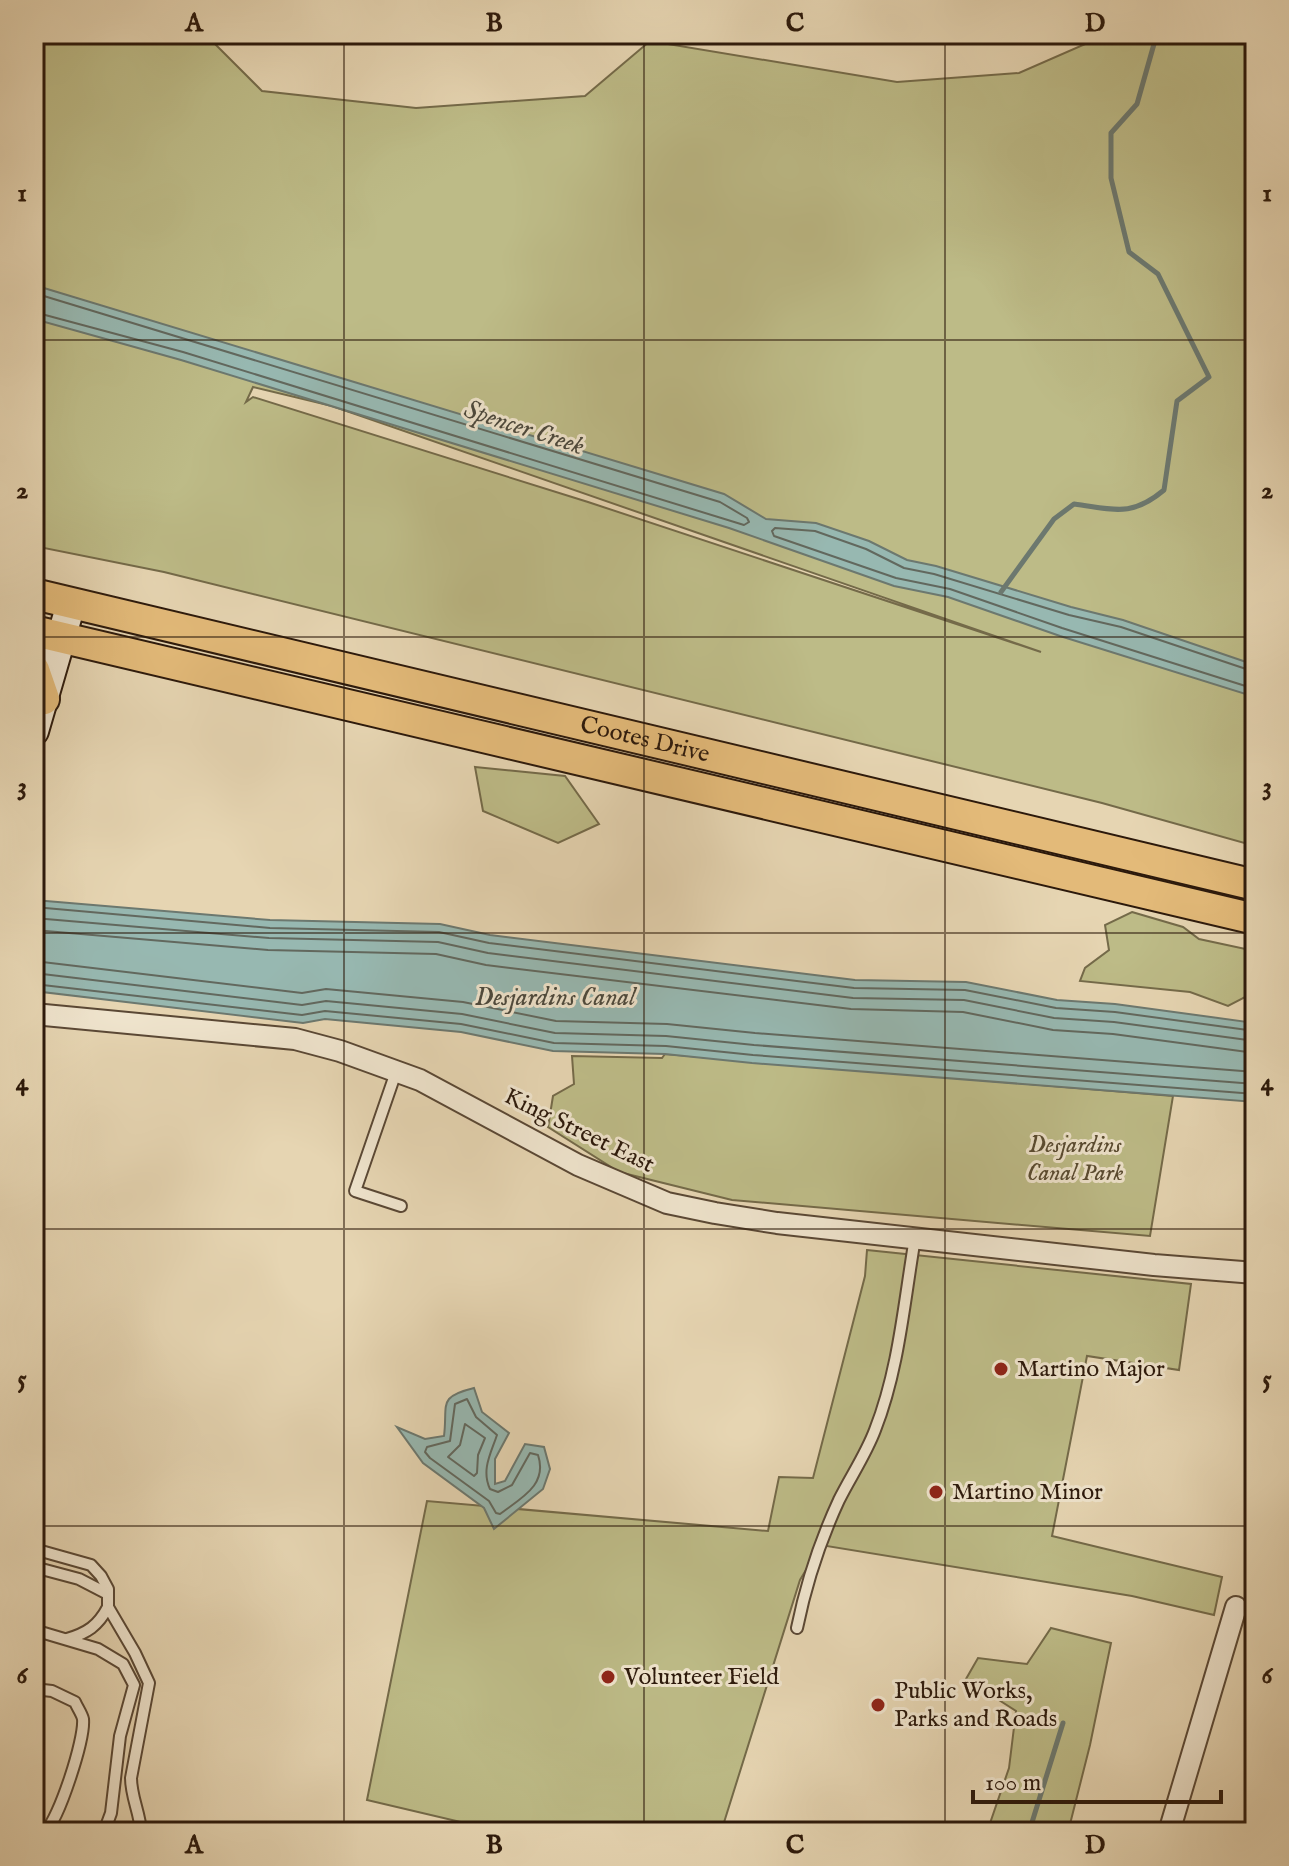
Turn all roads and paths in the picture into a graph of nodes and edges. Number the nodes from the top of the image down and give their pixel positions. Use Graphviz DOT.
graph roads {
  1 [pos="34,594"];
  2 [pos="71,604"];
  3 [pos="48,634"];
  4 [pos="34,670"];
  5 [pos="44,699"];
  6 [pos="34,731"];
  7 [pos="1255,885"];
  8 [pos="1255,919"];
  9 [pos="34,1014"];
  10 [pos="396,1072"];
  11 [pos="401,1206"];
  12 [pos="915,1238"];
  13 [pos="1255,1273"];
  14 [pos="34,1549"];
  15 [pos="34,1567"];
  16 [pos="108,1594"];
  17 [pos="108,1607"];
  18 [pos="1238,1607"];
  19 [pos="797,1628"];
  20 [pos="34,1630"];
  21 [pos="65,1639"];
  22 [pos="34,1689"];
  23 [pos="45,1832"];
  24 [pos="104,1832"];
  25 [pos="141,1832"];
  26 [pos="1169,1832"];
  1 -- 2 [label="main road, Cootes Drive"];
  2 -- 3 [label="main road"];
  2 -- 7 [label="main road, Cootes Drive"];
  3 -- 5 [label="main road"];
  3 -- 8 [label="main road, Cootes Drive"];
  4 -- 5 [label="main road"];
  5 -- 6 [label="main road"];
  9 -- 10 [label="street, King Street East"];
  10 -- 11 [label="lane"];
  10 -- 12 [label="street, King Street East"];
  12 -- 13 [label="street, King Street East"];
  12 -- 19 [label="lane"];
  14 -- 16 [label="lane"];
  15 -- 16 [label="lane"];
  16 -- 17 [label="lane"];
  17 -- 21 [label="lane"];
  17 -- 25 [label="lane"];
  18 -- 26 [label="street"];
  20 -- 21 [label="lane"];
  21 -- 24 [label="lane"];
  22 -- 23 [label="lane"];
}
